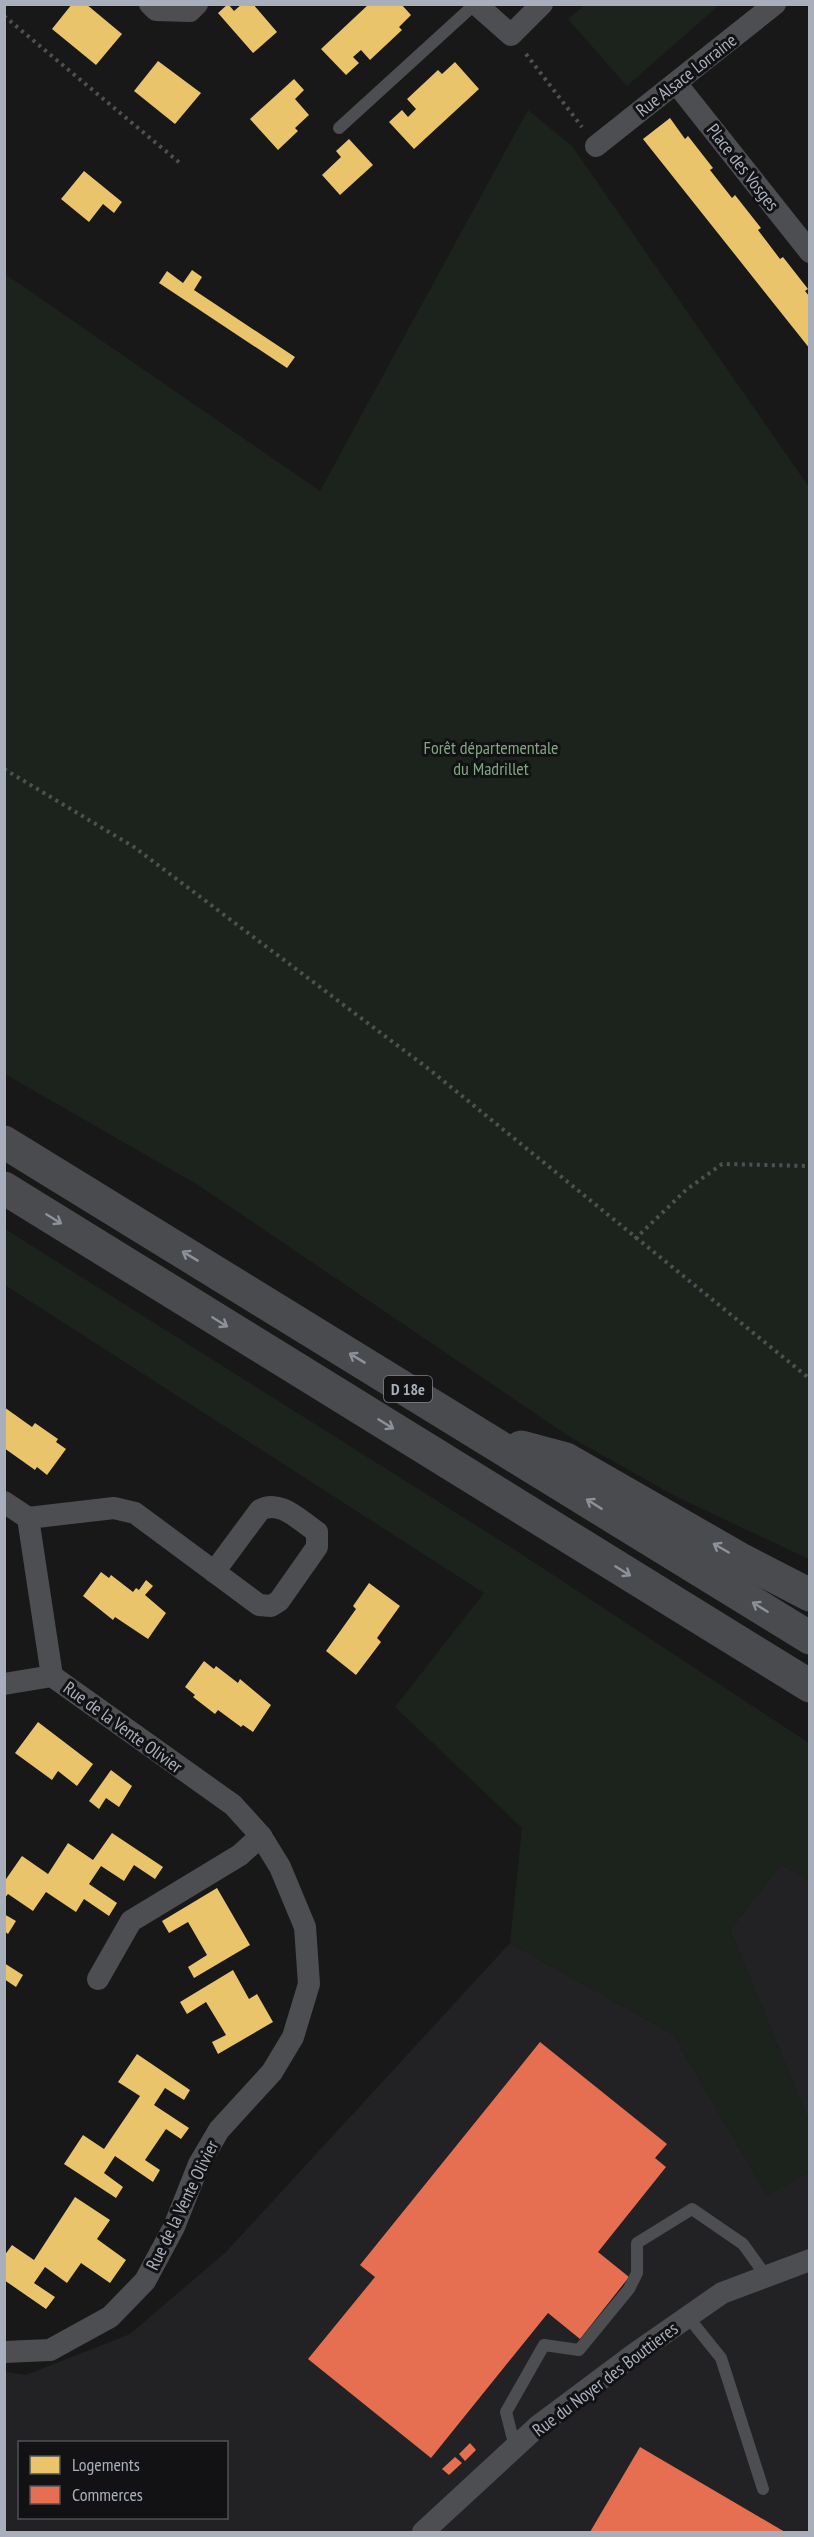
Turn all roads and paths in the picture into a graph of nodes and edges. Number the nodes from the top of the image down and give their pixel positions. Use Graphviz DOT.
graph roads {
  1 [pos="150,4"];
  2 [pos="197,4"];
  3 [pos="475,4"];
  4 [pos="542,4"];
  5 [pos="775,4"];
  6 [pos="4,16"];
  7 [pos="511,35"];
  8 [pos="676,83"];
  9 [pos="339,128"];
  10 [pos="596,146"];
  11 [pos="180,163"];
  12 [pos="810,252"];
  13 [pos="4,770"];
  14 [pos="4,1142"];
  15 [pos="810,1166"];
  16 [pos="4,1188"];
  17 [pos="635,1239"];
  18 [pos="810,1379"];
  19 [pos="487,1438"];
  20 [pos="4,1502"];
  21 [pos="28,1518"];
  22 [pos="214,1572"];
  23 [pos="810,1595"];
  24 [pos="810,1638"];
  25 [pos="52,1676"];
  26 [pos="4,1684"];
  27 [pos="810,1686"];
  28 [pos="261,1836"];
  29 [pos="98,1978"];
  30 [pos="810,2260"];
  31 [pos="766,2276"];
  32 [pos="688,2317"];
  33 [pos="4,2352"];
  34 [pos="515,2447"];
  35 [pos="763,2489"];
  36 [pos="423,2532"];
  1 -- 2 [label="street"];
  3 -- 7 [label="street"];
  3 -- 9 [label="lane"];
  4 -- 7 [label="street"];
  5 -- 8 [label="street, Rue Alsace Lorraine"];
  6 -- 11 [label="path"];
  7 -- 10 [label="path"];
  8 -- 10 [label="street, Rue Alsace Lorraine"];
  8 -- 12 [label="street, Place des Vosges"];
  13 -- 17 [label="path"];
  19 -- 14 [label="highway, D 18e, one-way"];
  15 -- 17 [label="path"];
  16 -- 27 [label="highway, D 18e, one-way"];
  17 -- 18 [label="path"];
  23 -- 19 [label="highway, one-way"];
  24 -- 19 [label="highway, D 18e, one-way"];
  20 -- 21 [label="street"];
  21 -- 22 [label="street"];
  21 -- 25 [label="street"];
  22 -- 22 [label="street"];
  25 -- 26 [label="street"];
  25 -- 28 [label="street, Rue de la Vente Olivier"];
  28 -- 29 [label="street"];
  28 -- 33 [label="street, Rue de la Vente Olivier"];
  30 -- 31 [label="street, Rue du Noyer des Bouttieres"];
  31 -- 32 [label="street, Rue du Noyer des Bouttieres"];
  31 -- 34 [label="lane"];
  32 -- 34 [label="street, Rue du Noyer des Bouttieres"];
  32 -- 35 [label="lane"];
  34 -- 36 [label="street, Rue du Noyer des Bouttieres"];
}
